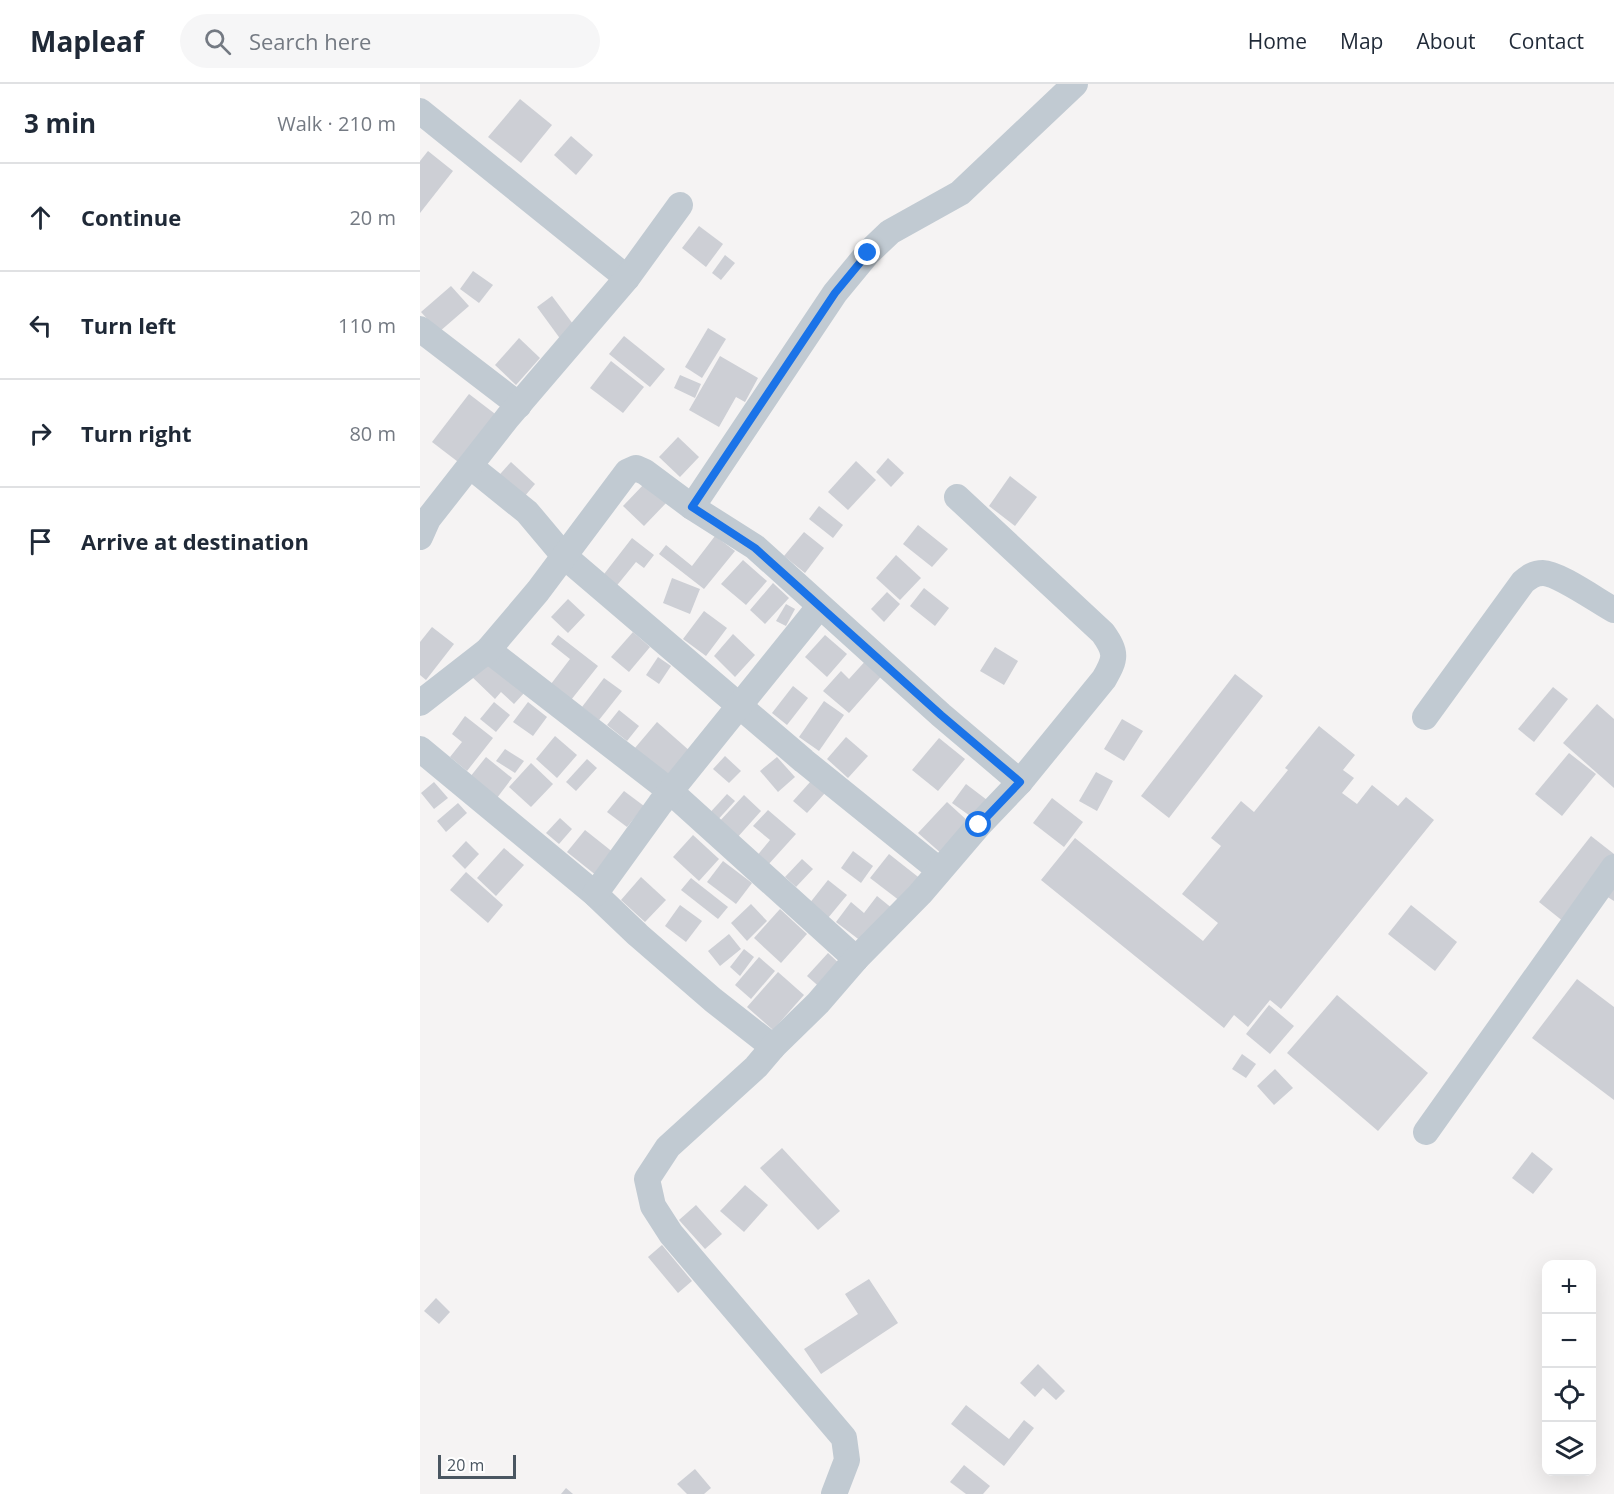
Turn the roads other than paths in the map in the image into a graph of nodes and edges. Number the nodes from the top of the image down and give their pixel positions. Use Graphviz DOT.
graph roads {
  1 [pos="1075,84"];
  2 [pos="420,111"];
  3 [pos="680,205"];
  4 [pos="627,278"];
  5 [pos="420,329"];
  6 [pos="519,405"];
  7 [pos="470,466"];
  8 [pos="957,497"];
  9 [pos="692,507"];
  10 [pos="420,537"];
  11 [pos="564,556"];
  12 [pos="819,607"];
  13 [pos="1614,610"];
  14 [pos="488,650"];
  15 [pos="420,703"];
  16 [pos="740,706"];
  17 [pos="1425,717"];
  18 [pos="420,749"];
  19 [pos="1020,782"];
  20 [pos="670,791"];
  21 [pos="1614,867"];
  22 [pos="939,870"];
  23 [pos="595,894"];
  24 [pos="856,959"];
  25 [pos="773,1047"];
  26 [pos="1426,1132"];
  27 [pos="834,1494"];
  1 -- 9 [label="street"];
  2 -- 4 [label="street"];
  3 -- 4 [label="street"];
  4 -- 6 [label="street"];
  5 -- 6 [label="street"];
  6 -- 7 [label="street"];
  7 -- 10 [label="street"];
  7 -- 11 [label="street"];
  8 -- 19 [label="street"];
  9 -- 11 [label="street"];
  9 -- 12 [label="street"];
  11 -- 14 [label="street"];
  11 -- 16 [label="street"];
  12 -- 16 [label="street"];
  12 -- 19 [label="street"];
  13 -- 17 [label="street"];
  14 -- 15 [label="street"];
  14 -- 20 [label="street"];
  16 -- 20 [label="street"];
  16 -- 22 [label="street"];
  18 -- 23 [label="street"];
  19 -- 22 [label="street"];
  20 -- 23 [label="street"];
  20 -- 24 [label="street"];
  21 -- 26 [label="street"];
  22 -- 24 [label="street"];
  23 -- 25 [label="street"];
  24 -- 25 [label="street"];
  25 -- 27 [label="street"];
}
